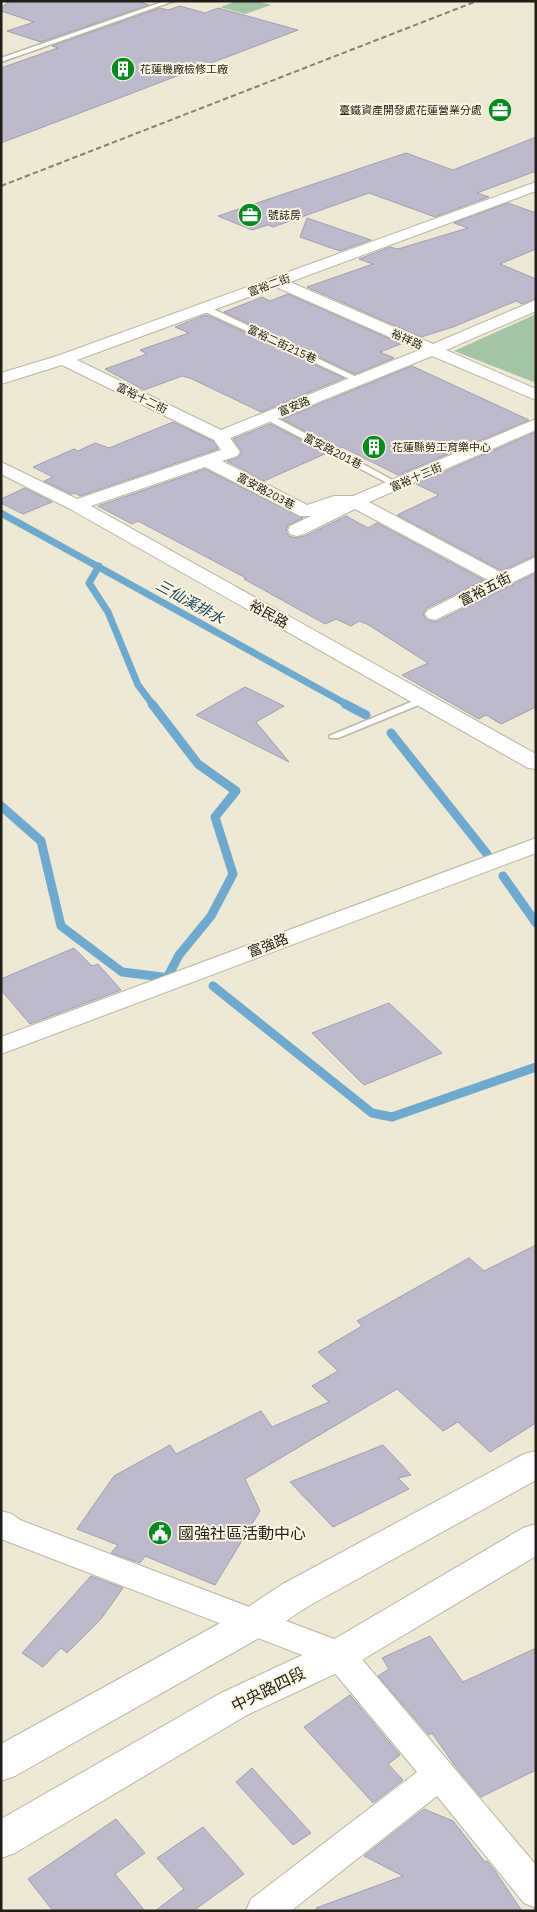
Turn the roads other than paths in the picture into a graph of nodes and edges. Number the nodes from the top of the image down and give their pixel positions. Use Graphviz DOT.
graph roads {
  1 [pos="165,2"];
  2 [pos="1,60"];
  3 [pos="536,186"];
  4 [pos="513,195"];
  5 [pos="536,202"];
  6 [pos="278,282"];
  7 [pos="536,305"];
  8 [pos="204,308"];
  9 [pos="432,350"];
  10 [pos="63,359"];
  11 [pos="1,379"];
  12 [pos="359,380"];
  13 [pos="536,395"];
  14 [pos="268,417"];
  15 [pos="536,424"];
  16 [pos="220,436"];
  17 [pos="206,460"];
  18 [pos="1,467"];
  19 [pos="398,484"];
  20 [pos="355,502"];
  21 [pos="76,505"];
  22 [pos="297,530"];
  23 [pos="536,564"];
  24 [pos="502,580"];
  25 [pos="435,614"];
  26 [pos="423,700"];
  27 [pos="334,736"];
  28 [pos="536,763"];
  29 [pos="536,845"];
  30 [pos="1,1046"];
  31 [pos="536,1464"];
  32 [pos="1,1523"];
  33 [pos="536,1538"];
  34 [pos="255,1622"];
  35 [pos="339,1655"];
  36 [pos="1,1764"];
  37 [pos="440,1774"];
  38 [pos="1,1840"];
  39 [pos="536,1892"];
  40 [pos="264,1911"];
  1 -- 2 [label="lane"];
  3 -- 4 [label="street, 富裕二街"];
  4 -- 5 [label="street"];
  4 -- 6 [label="street, 富裕二街"];
  6 -- 8 [label="street, 富裕二街"];
  6 -- 9 [label="street, 裕祥路"];
  7 -- 9 [label="street, 富安路"];
  8 -- 10 [label="street, 富裕二街"];
  8 -- 12 [label="lane, 富裕二街215巷"];
  9 -- 12 [label="street, 富安路"];
  9 -- 13 [label="street, 裕祥路"];
  10 -- 11 [label="street, 富裕二街"];
  10 -- 16 [label="street, 富裕十二街"];
  12 -- 14 [label="street, 富安路"];
  14 -- 16 [label="street, 富安路"];
  14 -- 19 [label="lane, 富安路201巷"];
  15 -- 19 [label="street, 富裕十三街"];
  16 -- 17 [label="street"];
  17 -- 20 [label="street, 富安路203巷"];
  17 -- 21 [label="street"];
  18 -- 21 [label="street, 裕民路"];
  19 -- 20 [label="street, 富裕十三街"];
  20 -- 22 [label="street, 富裕十三街"];
  20 -- 24 [label="street"];
  21 -- 26 [label="street, 裕民路"];
  23 -- 24 [label="street, 富裕五街"];
  24 -- 25 [label="street, 富裕五街"];
  26 -- 27 [label="lane"];
  26 -- 28 [label="street, 裕民路"];
  29 -- 30 [label="street, 富強路"];
  31 -- 34 [label="street"];
  32 -- 34 [label="street"];
  33 -- 35 [label="street, 中央路四段"];
  34 -- 35 [label="street"];
  34 -- 36 [label="street"];
  35 -- 37 [label="street"];
  35 -- 38 [label="street, 中央路四段"];
  37 -- 39 [label="street"];
  37 -- 40 [label="street"];
}
